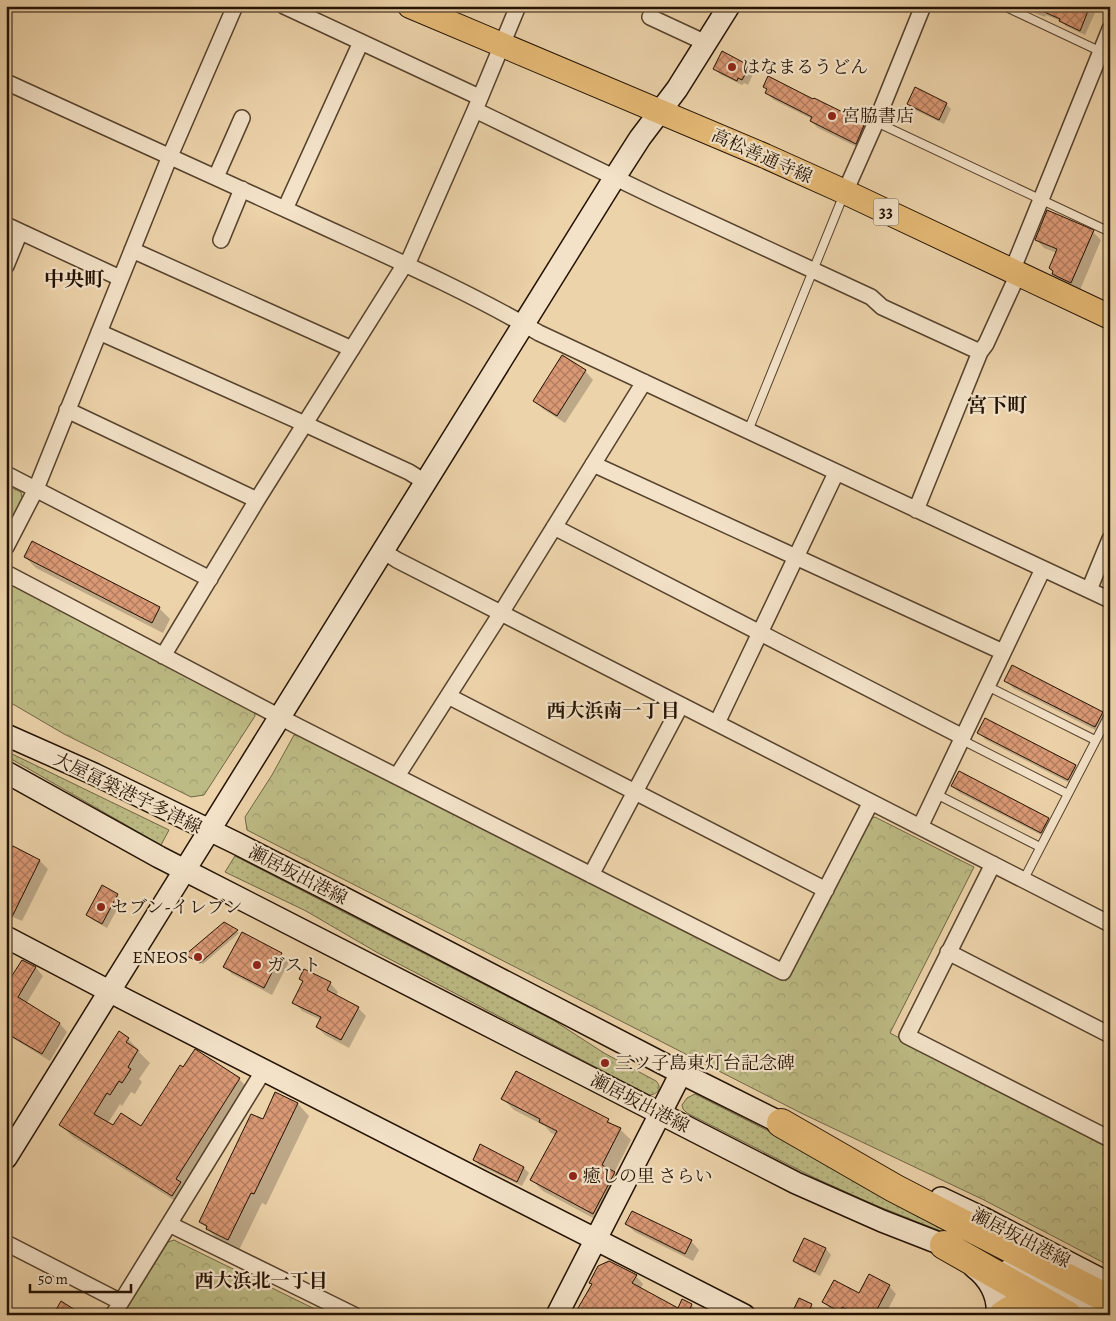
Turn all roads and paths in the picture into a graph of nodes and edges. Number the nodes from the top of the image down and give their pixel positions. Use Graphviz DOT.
graph roads {
  1 [pos="235,6"];
  2 [pos="284,6"];
  3 [pos="410,6"];
  4 [pos="518,6"];
  5 [pos="729,6"];
  6 [pos="923,6"];
  7 [pos="1004,6"];
  8 [pos="650,17"];
  9 [pos="1110,28"];
  10 [pos="361,42"];
  11 [pos="706,44"];
  12 [pos="502,45"];
  13 [pos="1105,54"];
  14 [pos="6,82"];
  15 [pos="477,103"];
  16 [pos="660,112"];
  17 [pos="242,118"];
  18 [pos="876,122"];
  19 [pos="170,156"];
  20 [pos="216,177"];
  21 [pos="615,177"];
  22 [pos="242,189"];
  23 [pos="845,192"];
  24 [pos="1041,200"];
  25 [pos="285,209"];
  26 [pos="13,228"];
  27 [pos="1110,232"];
  28 [pos="221,240"];
  29 [pos="132,250"];
  30 [pos="405,264"];
  31 [pos="6,266"];
  32 [pos="814,270"];
  33 [pos="1015,272"];
  34 [pos="120,278"];
  35 [pos="1110,317"];
  36 [pos="523,324"];
  37 [pos="98,332"];
  38 [pos="352,349"];
  39 [pos="980,352"];
  40 [pos="644,382"];
  41 [pos="67,410"];
  42 [pos="305,424"];
  43 [pos="748,431"];
  44 [pos="593,464"];
  45 [pos="836,473"];
  46 [pos="6,474"];
  47 [pos="425,482"];
  48 [pos="36,489"];
  49 [pos="258,500"];
  50 [pos="916,510"];
  51 [pos="554,528"];
  52 [pos="1110,539"];
  53 [pos="6,547"];
  54 [pos="383,551"];
  55 [pos="796,557"];
  56 [pos="1043,569"];
  57 [pos="6,574"];
  58 [pos="210,579"];
  59 [pos="1089,590"];
  60 [pos="1110,600"];
  61 [pos="501,613"];
  62 [pos="760,633"];
  63 [pos="1003,652"];
  64 [pos="163,656"];
  65 [pos="987,686"];
  66 [pos="448,696"];
  67 [pos="681,705"];
  68 [pos="1110,713"];
  69 [pos="280,717"];
  70 [pos="718,723"];
  71 [pos="6,735"];
  72 [pos="962,738"];
  73 [pos="1096,740"];
  74 [pos="6,772"];
  75 [pos="397,776"];
  76 [pos="6,784"];
  77 [pos="635,792"];
  78 [pos="936,794"];
  79 [pos="1068,794"];
  80 [pos="871,802"];
  81 [pos="76,812"];
  82 [pos="920,827"];
  83 [pos="209,830"];
  84 [pos="1040,847"];
  85 [pos="992,864"];
  86 [pos="185,870"];
  87 [pos="591,875"];
  88 [pos="1024,879"];
  89 [pos="826,890"];
  90 [pos="1110,924"];
  91 [pos="6,937"];
  92 [pos="948,952"];
  93 [pos="110,991"];
  94 [pos="1110,1035"];
  95 [pos="264,1070"];
  96 [pos="681,1074"];
  97 [pos="660,1114"];
  98 [pos="781,1123"];
  99 [pos="1110,1139"];
  100 [pos="6,1158"];
  101 [pos="169,1224"];
  102 [pos="596,1239"];
  103 [pos="6,1243"];
  104 [pos="944,1244"];
  105 [pos="1077,1267"];
  106 [pos="1022,1277"];
  107 [pos="1110,1284"];
  108 [pos="1110,1300"];
  109 [pos="117,1308"];
  110 [pos="1053,1313"];
  111 [pos="354,1315"];
  112 [pos="557,1315"];
  113 [pos="744,1315"];
  114 [pos="999,1315"];
  115 [pos="1009,1315"];
  116 [pos="1105,1315"];
  1 -- 19 [label="street"];
  2 -- 10 [label="street"];
  3 -- 12 [label="main road, 高松善通寺線 / 33"];
  4 -- 12 [label="street"];
  5 -- 11 [label="main road"];
  6 -- 18 [label="street"];
  7 -- 13 [label="lane"];
  8 -- 11 [label="street"];
  9 -- 13 [label="street"];
  10 -- 15 [label="street"];
  10 -- 25 [label="street"];
  11 -- 16 [label="main road"];
  12 -- 15 [label="street"];
  12 -- 16 [label="main road, 高松善通寺線 / 33"];
  13 -- 24 [label="street"];
  14 -- 19 [label="street"];
  15 -- 21 [label="street"];
  15 -- 30 [label="street"];
  16 -- 21 [label="main road"];
  16 -- 23 [label="main road, 高松善通寺線 / 33"];
  17 -- 20 [label="street"];
  18 -- 23 [label="street"];
  18 -- 24 [label="lane"];
  19 -- 20 [label="street"];
  19 -- 29 [label="street"];
  20 -- 22 [label="street"];
  21 -- 32 [label="street"];
  21 -- 36 [label="main road"];
  22 -- 25 [label="street"];
  22 -- 28 [label="street"];
  23 -- 32 [label="lane"];
  23 -- 33 [label="main road, 高松善通寺線 / 33"];
  24 -- 27 [label="lane"];
  24 -- 33 [label="street"];
  25 -- 30 [label="street"];
  26 -- 31 [label="street"];
  26 -- 34 [label="street"];
  29 -- 34 [label="street"];
  29 -- 38 [label="street"];
  30 -- 36 [label="street"];
  30 -- 38 [label="street"];
  32 -- 39 [label="street"];
  32 -- 43 [label="lane"];
  33 -- 35 [label="main road, 高松善通寺線 / 33"];
  33 -- 39 [label="street"];
  34 -- 37 [label="street"];
  36 -- 40 [label="street"];
  36 -- 47 [label="main road"];
  37 -- 41 [label="street"];
  37 -- 42 [label="street"];
  38 -- 42 [label="street"];
  39 -- 50 [label="street"];
  40 -- 43 [label="street"];
  40 -- 44 [label="street"];
  41 -- 48 [label="street"];
  41 -- 49 [label="street"];
  42 -- 47 [label="street"];
  42 -- 49 [label="street"];
  43 -- 45 [label="street"];
  44 -- 51 [label="street"];
  44 -- 55 [label="street"];
  45 -- 50 [label="street"];
  45 -- 55 [label="street"];
  46 -- 48 [label="street"];
  47 -- 54 [label="main road"];
  48 -- 53 [label="street"];
  48 -- 58 [label="street"];
  49 -- 58 [label="street"];
  50 -- 56 [label="street"];
  51 -- 61 [label="street"];
  51 -- 62 [label="street"];
  52 -- 59 [label="street"];
  54 -- 61 [label="street"];
  54 -- 69 [label="main road"];
  55 -- 62 [label="street"];
  55 -- 63 [label="street"];
  56 -- 59 [label="street"];
  56 -- 63 [label="street"];
  57 -- 64 [label="street"];
  58 -- 64 [label="street"];
  59 -- 60 [label="street"];
  61 -- 66 [label="street"];
  61 -- 67 [label="street"];
  62 -- 70 [label="street"];
  62 -- 72 [label="street"];
  63 -- 65 [label="street"];
  64 -- 69 [label="street"];
  65 -- 72 [label="street"];
  65 -- 73 [label="lane"];
  66 -- 75 [label="street"];
  66 -- 77 [label="street"];
  67 -- 70 [label="street"];
  67 -- 77 [label="street"];
  68 -- 73 [label="lane"];
  69 -- 75 [label="street"];
  69 -- 83 [label="main road"];
  70 -- 80 [label="street"];
  71 -- 83 [label="main road, 大屋冨築港宇多津線"];
  72 -- 78 [label="street"];
  72 -- 79 [label="lane"];
  73 -- 79 [label="lane"];
  74 -- 81 [label="main road, 大屋冨築港宇多津線"];
  75 -- 87 [label="street"];
  76 -- 81 [label="main road"];
  77 -- 87 [label="street"];
  77 -- 89 [label="street"];
  78 -- 82 [label="street"];
  78 -- 84 [label="lane"];
  79 -- 84 [label="lane"];
  80 -- 82 [label="street"];
  80 -- 89 [label="street"];
  81 -- 86 [label="main road, 大屋冨築港宇多津線"];
  82 -- 85 [label="street"];
  83 -- 86 [label="main road, 大屋冨築港宇多津線"];
  83 -- 96 [label="main road, 瀬居坂出港線"];
  84 -- 88 [label="lane"];
  85 -- 88 [label="street"];
  85 -- 92 [label="street"];
  86 -- 93 [label="main road, 大屋冨築港宇多津線"];
  86 -- 97 [label="main road, 瀬居坂出港線"];
  87 -- 89 [label="street"];
  88 -- 90 [label="street"];
  91 -- 93 [label="main road"];
  92 -- 94 [label="street"];
  92 -- 99 [label="street"];
  93 -- 95 [label="main road"];
  93 -- 100 [label="main road, 大屋冨築港宇多津線"];
  95 -- 101 [label="street"];
  95 -- 102 [label="main road"];
  96 -- 97 [label="main road"];
  96 -- 98 [label="main road, 瀬居坂出港線"];
  97 -- 102 [label="main road"];
  97 -- 104 [label="main road, 瀬居坂出港線"];
  98 -- 105 [label="main road, 瀬居坂出港線"];
  98 -- 106 [label="highway"];
  98 -- 106 [label="main road"];
  101 -- 109 [label="street"];
  101 -- 111 [label="street"];
  102 -- 112 [label="main road"];
  102 -- 113 [label="main road"];
  103 -- 109 [label="street"];
  104 -- 106 [label="highway"];
  104 -- 114 [label="main road, 瀬居坂出港線"];
  105 -- 106 [label="main road"];
  105 -- 107 [label="main road, 瀬居坂出港線"];
  106 -- 108 [label="highway"];
  106 -- 110 [label="highway"];
  106 -- 114 [label="main road"];
  106 -- 116 [label="main road, 瀬居坂出港線"];
  110 -- 114 [label="highway"];
  110 -- 115 [label="main road"];
}
